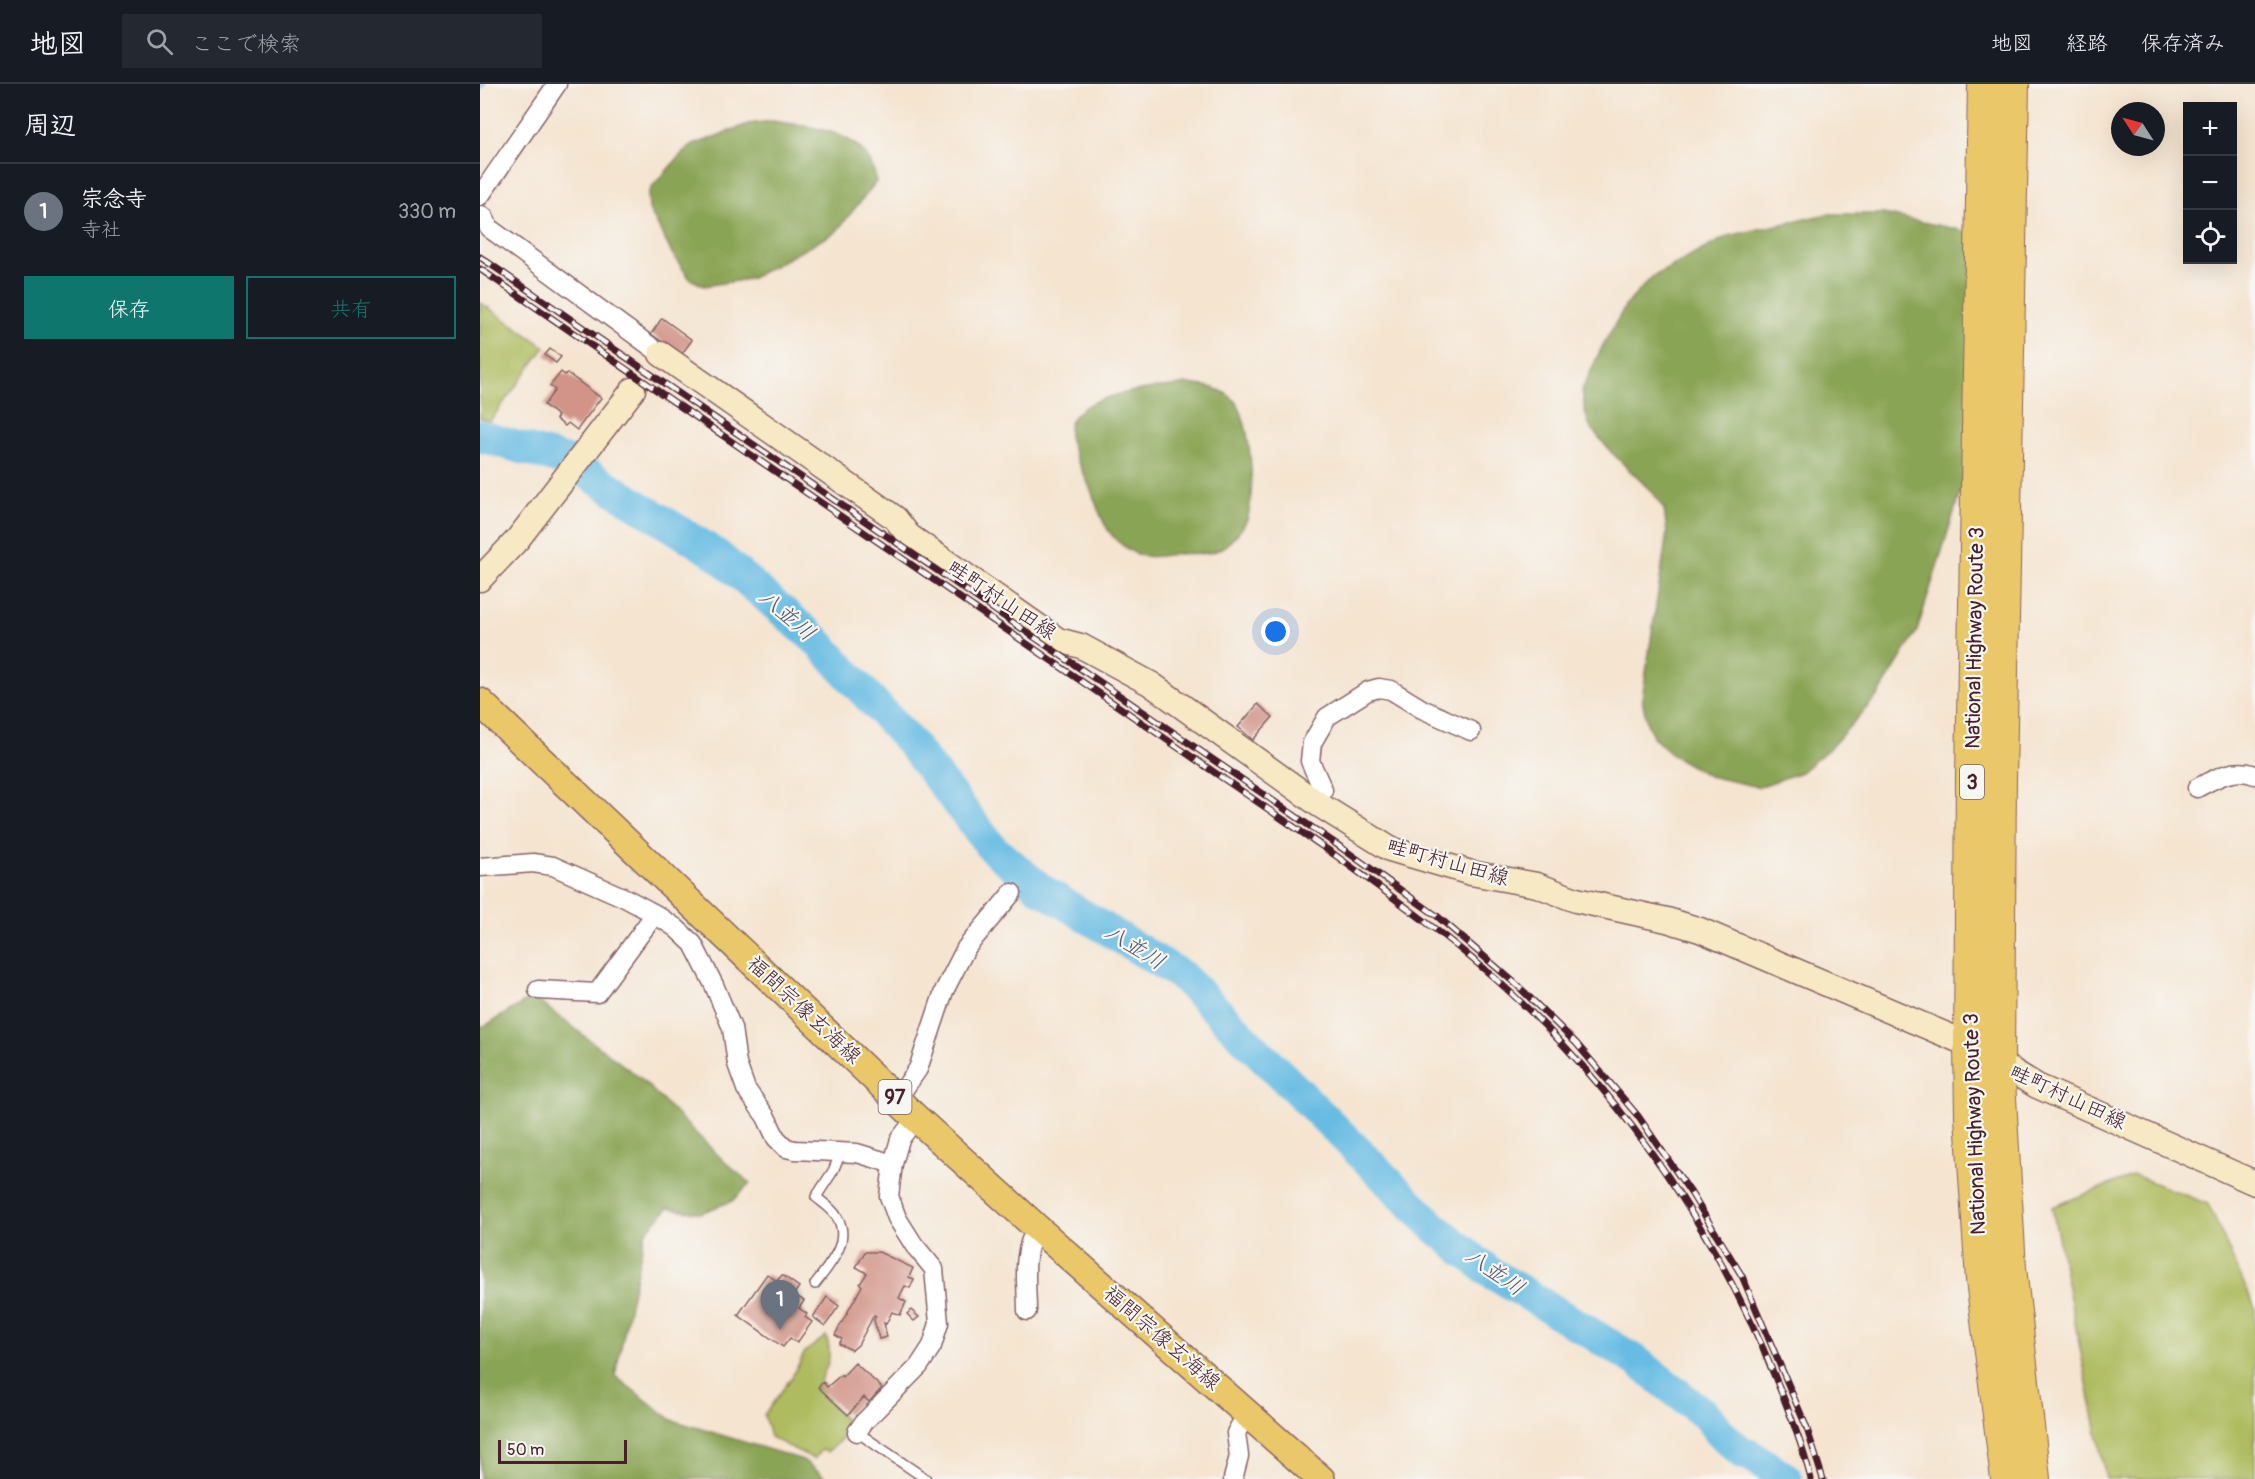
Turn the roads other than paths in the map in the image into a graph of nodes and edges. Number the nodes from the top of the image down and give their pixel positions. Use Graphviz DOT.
graph roads {
  1 [pos="557,84"];
  2 [pos="1984,84"];
  3 [pos="2013,84"];
  4 [pos="480,196"];
  5 [pos="480,215"];
  6 [pos="661,354"];
  7 [pos="633,390"];
  8 [pos="480,579"];
  9 [pos="480,702"];
  10 [pos="1471,731"];
  11 [pos="2255,775"];
  12 [pos="2197,788"];
  13 [pos="1318,804"];
  14 [pos="480,867"];
  15 [pos="1012,893"];
  16 [pos="694,905"];
  17 [pos="656,914"];
  18 [pos="676,928"];
  19 [pos="538,990"];
  20 [pos="1970,1045"];
  21 [pos="1998,1064"];
  22 [pos="897,1099"];
  23 [pos="916,1118"];
  24 [pos="841,1152"];
  25 [pos="893,1164"];
  26 [pos="2255,1183"];
  27 [pos="1037,1228"];
  28 [pos="815,1284"];
  29 [pos="1027,1311"];
  30 [pos="1247,1413"];
  31 [pos="857,1432"];
  32 [pos="926,1479"];
  33 [pos="1233,1479"];
  34 [pos="1321,1479"];
  35 [pos="2007,1479"];
  36 [pos="2034,1479"];
  1 -- 4 [label="street"];
  2 -- 20 [label="highway, National Highway Route 3 / 3"];
  3 -- 21 [label="highway, National Highway Route 3 / 3"];
  5 -- 6 [label="street"];
  6 -- 13 [label="main road, 畦町村山田線"];
  7 -- 8 [label="main road"];
  9 -- 16 [label="main road, 福間宗像玄海線 / 97"];
  10 -- 13 [label="street"];
  11 -- 12 [label="street"];
  13 -- 20 [label="main road, 畦町村山田線"];
  14 -- 17 [label="street"];
  15 -- 22 [label="street"];
  16 -- 18 [label="street"];
  16 -- 22 [label="main road, 福間宗像玄海線 / 97"];
  17 -- 18 [label="street"];
  17 -- 19 [label="street"];
  18 -- 24 [label="street"];
  20 -- 21 [label="main road, 畦町村山田線"];
  20 -- 35 [label="highway, National Highway Route 3 / 3"];
  21 -- 26 [label="main road, 畦町村山田線"];
  21 -- 36 [label="highway, National Highway Route 3 / 3"];
  22 -- 23 [label="main road, 福間宗像玄海線 / 97"];
  23 -- 25 [label="street"];
  23 -- 27 [label="main road, 福間宗像玄海線 / 97"];
  24 -- 25 [label="street"];
  24 -- 28 [label="lane"];
  25 -- 31 [label="street"];
  27 -- 29 [label="street"];
  27 -- 30 [label="main road, 福間宗像玄海線 / 97"];
  30 -- 33 [label="street"];
  30 -- 34 [label="main road, 福間宗像玄海線 / 97"];
  31 -- 32 [label="lane"];
}
